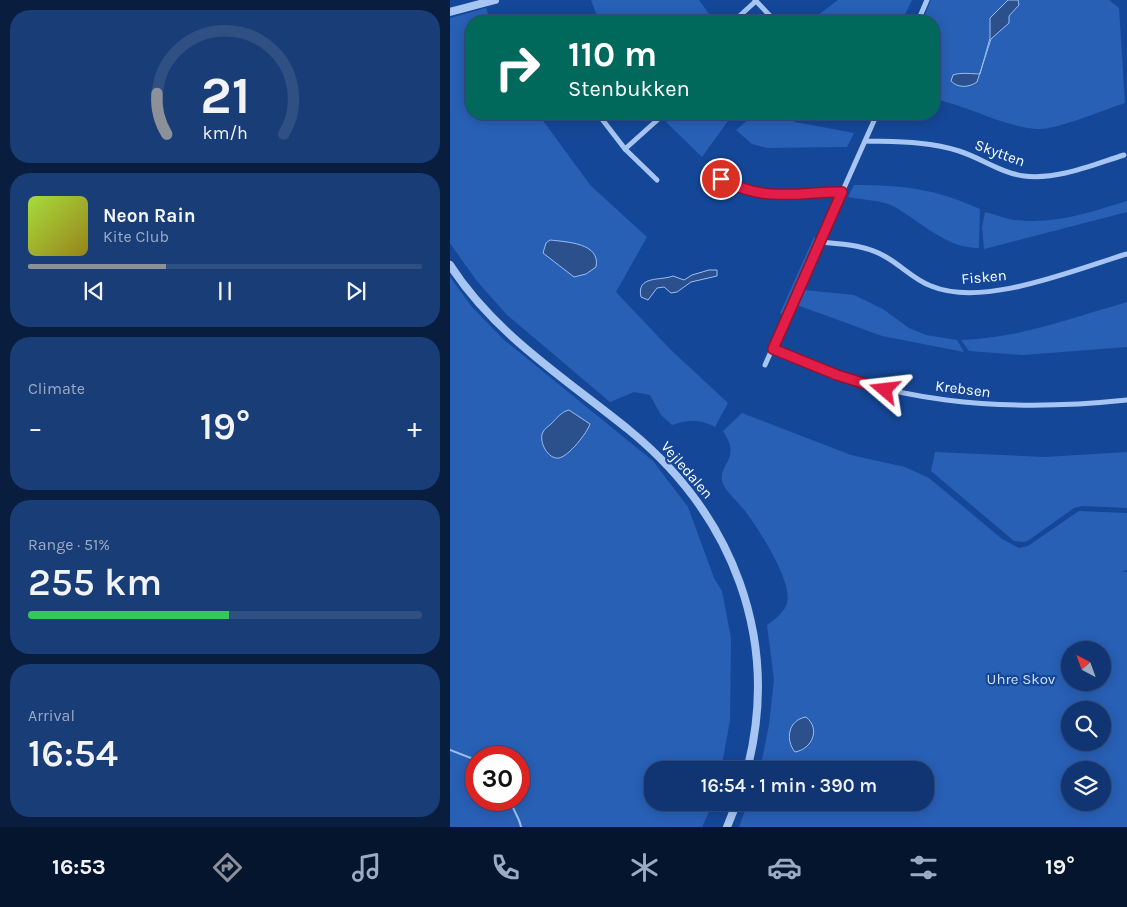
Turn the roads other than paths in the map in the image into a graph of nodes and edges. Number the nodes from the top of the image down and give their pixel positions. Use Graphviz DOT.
graph roads {
  1 [pos="495,0"];
  2 [pos="756,0"];
  3 [pos="927,0"];
  4 [pos="450,12"];
  5 [pos="740,15"];
  6 [pos="769,15"];
  7 [pos="921,15"];
  8 [pos="603,120"];
  9 [pos="657,120"];
  10 [pos="874,120"];
  11 [pos="865,141"];
  12 [pos="625,149"];
  13 [pos="1124,155"];
  14 [pos="721,179"];
  15 [pos="657,180"];
  16 [pos="842,192"];
  17 [pos="820,242"];
  18 [pos="1127,254"];
  19 [pos="450,265"];
  20 [pos="773,349"];
  21 [pos="765,365"];
  22 [pos="1127,400"];
  23 [pos="749,761"];
  24 [pos="733,811"];
  25 [pos="727,827"];
  1 -- 4 [label="street"];
  2 -- 5 [label="street"];
  2 -- 6 [label="street"];
  3 -- 7 [label="street"];
  8 -- 12 [label="street"];
  9 -- 12 [label="street"];
  10 -- 11 [label="street"];
  11 -- 13 [label="street, Skytten"];
  11 -- 16 [label="street"];
  12 -- 15 [label="street"];
  14 -- 16 [label="street"];
  16 -- 17 [label="street"];
  17 -- 18 [label="street, Fisken"];
  17 -- 20 [label="street"];
  19 -- 23 [label="street, Vejledalen"];
  20 -- 21 [label="street"];
  20 -- 22 [label="street, Krebsen"];
  24 -- 25 [label="street"];
}
